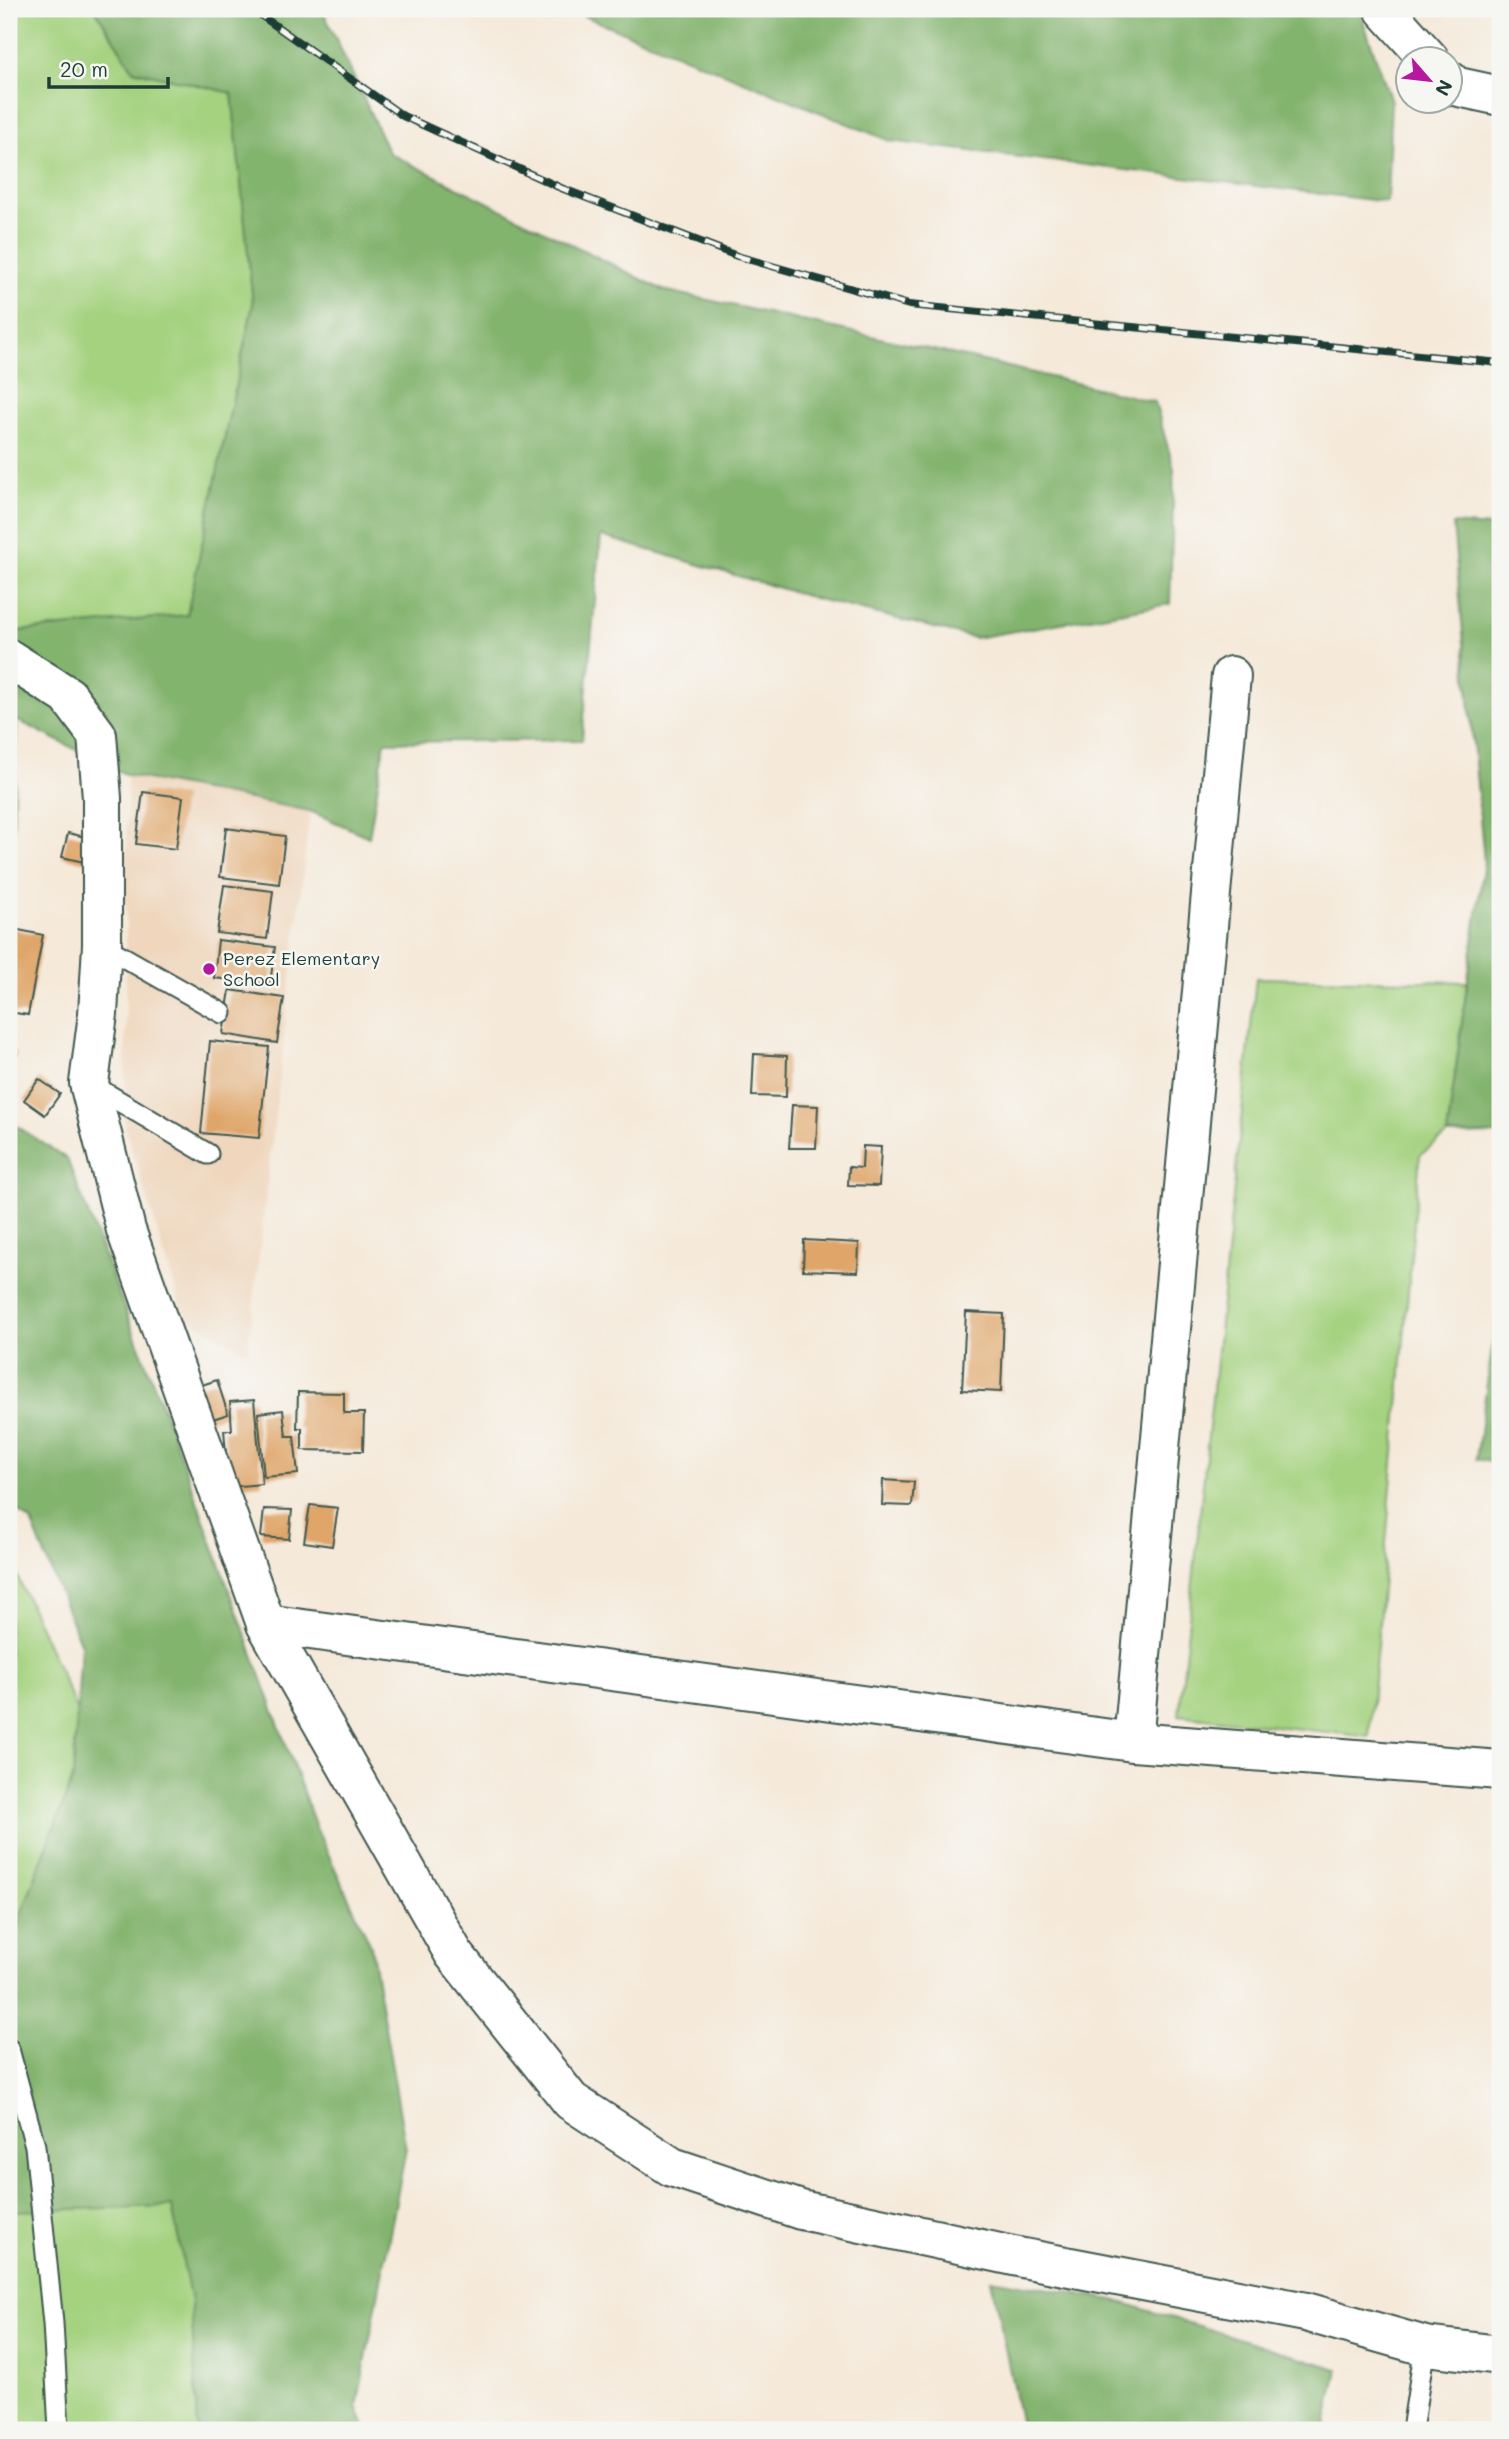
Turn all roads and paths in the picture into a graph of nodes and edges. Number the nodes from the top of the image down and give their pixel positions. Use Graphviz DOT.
graph roads {
  1 [pos="1384,9"];
  2 [pos="1417,46"];
  3 [pos="1464,88"];
  4 [pos="1500,96"];
  5 [pos="9,659"];
  6 [pos="1231,676"];
  7 [pos="102,945"];
  8 [pos="222,1013"];
  9 [pos="89,1083"];
  10 [pos="208,1154"];
  11 [pos="266,1624"];
  12 [pos="1133,1742"];
  13 [pos="1500,1770"];
  14 [pos="9,2049"];
  15 [pos="1425,2346"];
  16 [pos="1500,2355"];
  17 [pos="60,2430"];
  18 [pos="1412,2430"];
  1 -- 2 [label="street"];
  3 -- 4 [label="street"];
  5 -- 7 [label="street"];
  6 -- 12 [label="street"];
  7 -- 8 [label="lane"];
  7 -- 9 [label="street"];
  9 -- 10 [label="lane"];
  9 -- 11 [label="street"];
  11 -- 12 [label="street"];
  11 -- 15 [label="street"];
  12 -- 13 [label="street"];
  14 -- 17 [label="lane"];
  15 -- 16 [label="street"];
  15 -- 18 [label="lane"];
}
